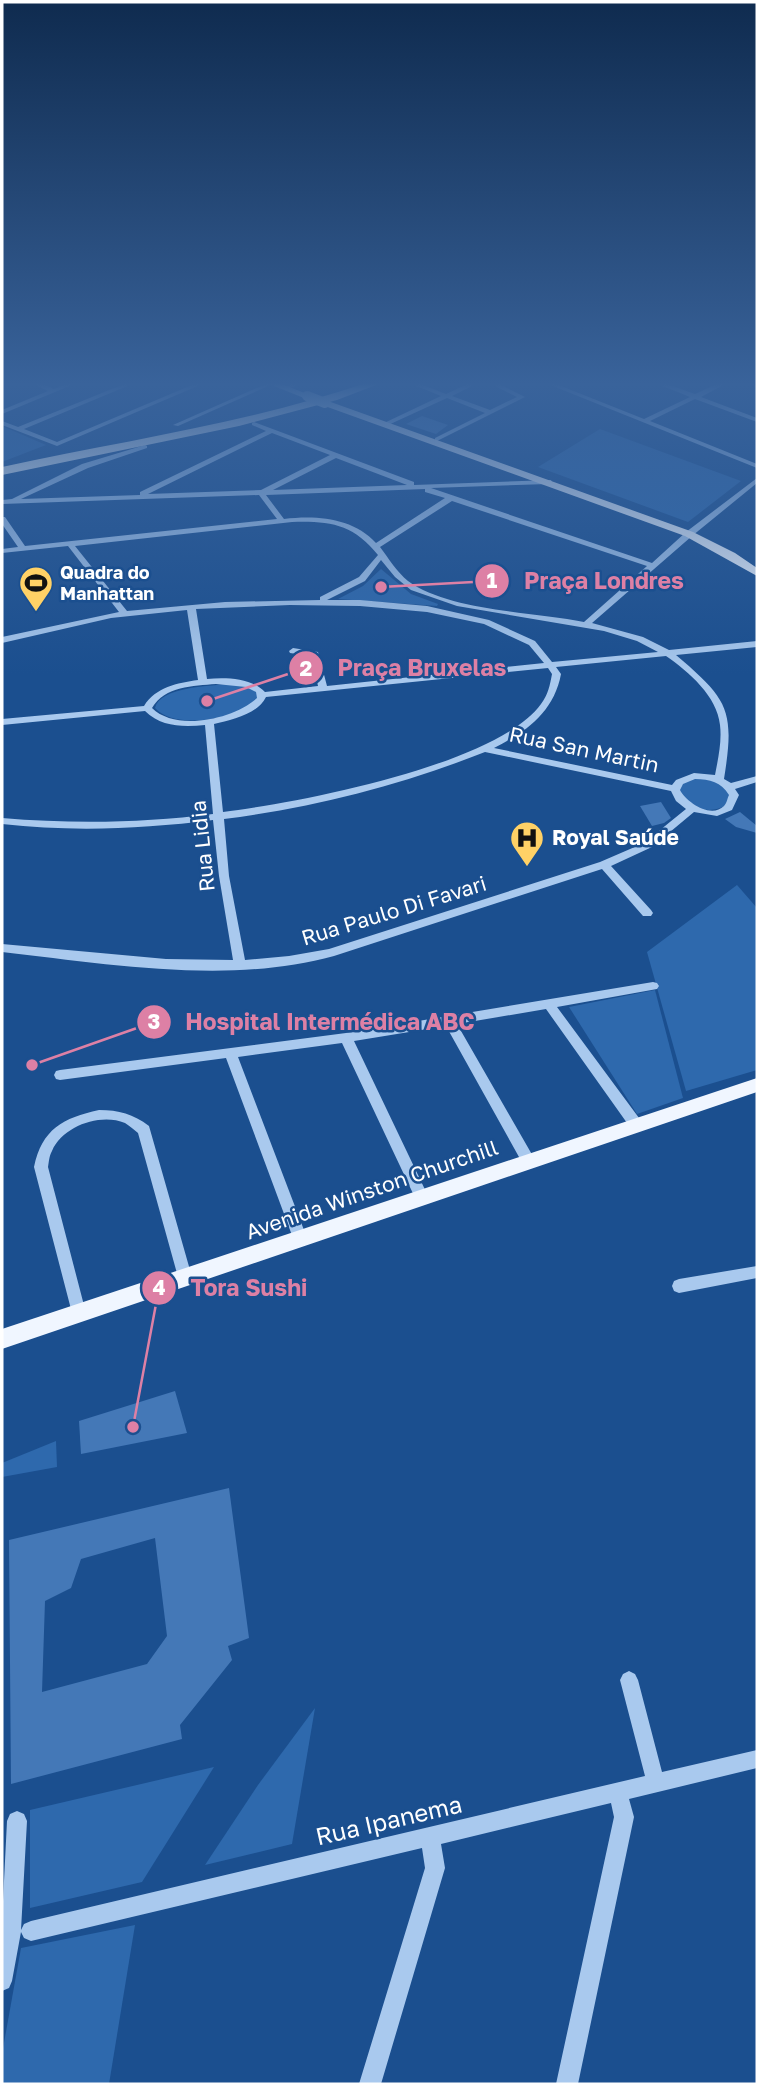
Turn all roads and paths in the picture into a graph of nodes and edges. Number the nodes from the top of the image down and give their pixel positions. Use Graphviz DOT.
graph roads {
  1 [pos="45,479"];
  2 [pos="172,479"];
  3 [pos="288,479"];
  4 [pos="398,479"];
  5 [pos="505,479"];
  6 [pos="529,479"];
  7 [pos="549,479"];
  8 [pos="757,480"];
  9 [pos="419,487"];
  10 [pos="261,493"];
  11 [pos="136,497"];
  12 [pos="451,498"];
  13 [pos="5,502"];
  14 [pos="2,519"];
  15 [pos="282,521"];
  16 [pos="692,531"];
  17 [pos="69,543"];
  18 [pos="22,547"];
  19 [pos="375,547"];
  20 [pos="2,551"];
  21 [pos="380,557"];
  22 [pos="653,566"];
  23 [pos="756,569"];
  24 [pos="320,601"];
  25 [pos="191,607"];
  26 [pos="125,614"];
  27 [pos="585,625"];
  28 [pos="2,640"];
  29 [pos="757,644"];
  30 [pos="293,651"];
  31 [pos="668,653"];
  32 [pos="553,665"];
  33 [pos="203,682"];
  34 [pos="323,688"];
  35 [pos="262,695"];
  36 [pos="147,708"];
  37 [pos="209,721"];
  38 [pos="2,722"];
  39 [pos="485,749"];
  40 [pos="757,779"];
  41 [pos="719,780"];
  42 [pos="730,787"];
  43 [pos="675,789"];
  44 [pos="692,809"];
  45 [pos="219,816"];
  46 [pos="2,821"];
  47 [pos="604,865"];
  48 [pos="647,913"];
  49 [pos="2,948"];
  50 [pos="240,966"];
  51 [pos="653,986"];
  52 [pos="548,1003"];
  53 [pos="449,1021"];
  54 [pos="346,1038"];
  55 [pos="230,1052"];
  56 [pos="60,1075"];
  57 [pos="757,1085"];
  58 [pos="637,1126"];
  59 [pos="529,1162"];
  60 [pos="422,1198"];
  61 [pos="300,1238"];
  62 [pos="757,1272"];
  63 [pos="186,1277"];
  64 [pos="679,1286"];
  65 [pos="79,1313"];
  66 [pos="2,1339"];
  67 [pos="629,1680"];
  68 [pos="757,1759"];
  69 [pos="656,1783"];
  70 [pos="618,1792"];
  71 [pos="17,1821"];
  72 [pos="430,1837"];
  73 [pos="31,1931"];
  74 [pos="6,1937"];
  75 [pos="2,1981"];
  76 [pos="370,2084"];
  77 [pos="567,2084"];
  1 -- 13 [label="street"];
  2 -- 11 [label="street"];
  3 -- 10 [label="street"];
  4 -- 9 [label="street"];
  5 -- 9 [label="street"];
  6 -- 16 [label="main road"];
  7 -- 16 [label="main road"];
  8 -- 16 [label="street"];
  9 -- 10 [label="street"];
  9 -- 12 [label="street"];
  10 -- 11 [label="street"];
  10 -- 15 [label="street"];
  11 -- 13 [label="street"];
  12 -- 19 [label="street"];
  12 -- 22 [label="street"];
  14 -- 18 [label="street"];
  15 -- 17 [label="street"];
  15 -- 19 [label="street"];
  16 -- 22 [label="street"];
  16 -- 23 [label="main road"];
  17 -- 18 [label="street"];
  17 -- 26 [label="street"];
  18 -- 20 [label="street"];
  19 -- 21 [label="street"];
  21 -- 24 [label="street"];
  21 -- 27 [label="street"];
  22 -- 27 [label="street"];
  24 -- 25 [label="street"];
  24 -- 32 [label="street"];
  25 -- 26 [label="street"];
  25 -- 33 [label="street"];
  26 -- 28 [label="street"];
  27 -- 31 [label="street"];
  29 -- 31 [label="street"];
  30 -- 34 [label="street"];
  31 -- 32 [label="street"];
  31 -- 41 [label="street"];
  32 -- 34 [label="street"];
  32 -- 39 [label="street"];
  33 -- 35 [label="street"];
  33 -- 36 [label="street"];
  34 -- 35 [label="street"];
  35 -- 37 [label="street"];
  36 -- 37 [label="street"];
  36 -- 38 [label="street"];
  37 -- 45 [label="street, Rua Lidia"];
  39 -- 43 [label="street, Rua San Martin"];
  39 -- 45 [label="street"];
  40 -- 42 [label="street"];
  41 -- 42 [label="street"];
  41 -- 43 [label="street"];
  42 -- 44 [label="street"];
  43 -- 44 [label="street"];
  44 -- 47 [label="street, Rua Paulo Di Favari"];
  45 -- 46 [label="street"];
  45 -- 50 [label="street, Rua Lidia"];
  47 -- 48 [label="street"];
  47 -- 50 [label="street, Rua Paulo Di Favari"];
  49 -- 50 [label="street, Rua Paulo Di Favari"];
  51 -- 52 [label="street"];
  52 -- 53 [label="street"];
  52 -- 58 [label="street"];
  53 -- 54 [label="street"];
  53 -- 59 [label="street"];
  54 -- 55 [label="street"];
  54 -- 60 [label="street"];
  55 -- 56 [label="street"];
  55 -- 61 [label="street"];
  57 -- 58 [label="main road, Avenida Winston Churchill"];
  58 -- 59 [label="main road, Avenida Winston Churchill"];
  59 -- 60 [label="main road, Avenida Winston Churchill"];
  60 -- 61 [label="main road, Avenida Winston Churchill"];
  61 -- 63 [label="main road, Avenida Winston Churchill"];
  62 -- 64 [label="street"];
  63 -- 65 [label="main road, Avenida Winston Churchill"];
  63 -- 65 [label="street"];
  65 -- 66 [label="main road, Avenida Winston Churchill"];
  67 -- 69 [label="street"];
  68 -- 69 [label="street, Rua Ipanema"];
  69 -- 70 [label="street, Rua Ipanema"];
  70 -- 72 [label="street, Rua Ipanema"];
  70 -- 77 [label="street"];
  71 -- 74 [label="street"];
  72 -- 73 [label="street, Rua Ipanema"];
  72 -- 76 [label="street"];
  74 -- 75 [label="street"];
}
